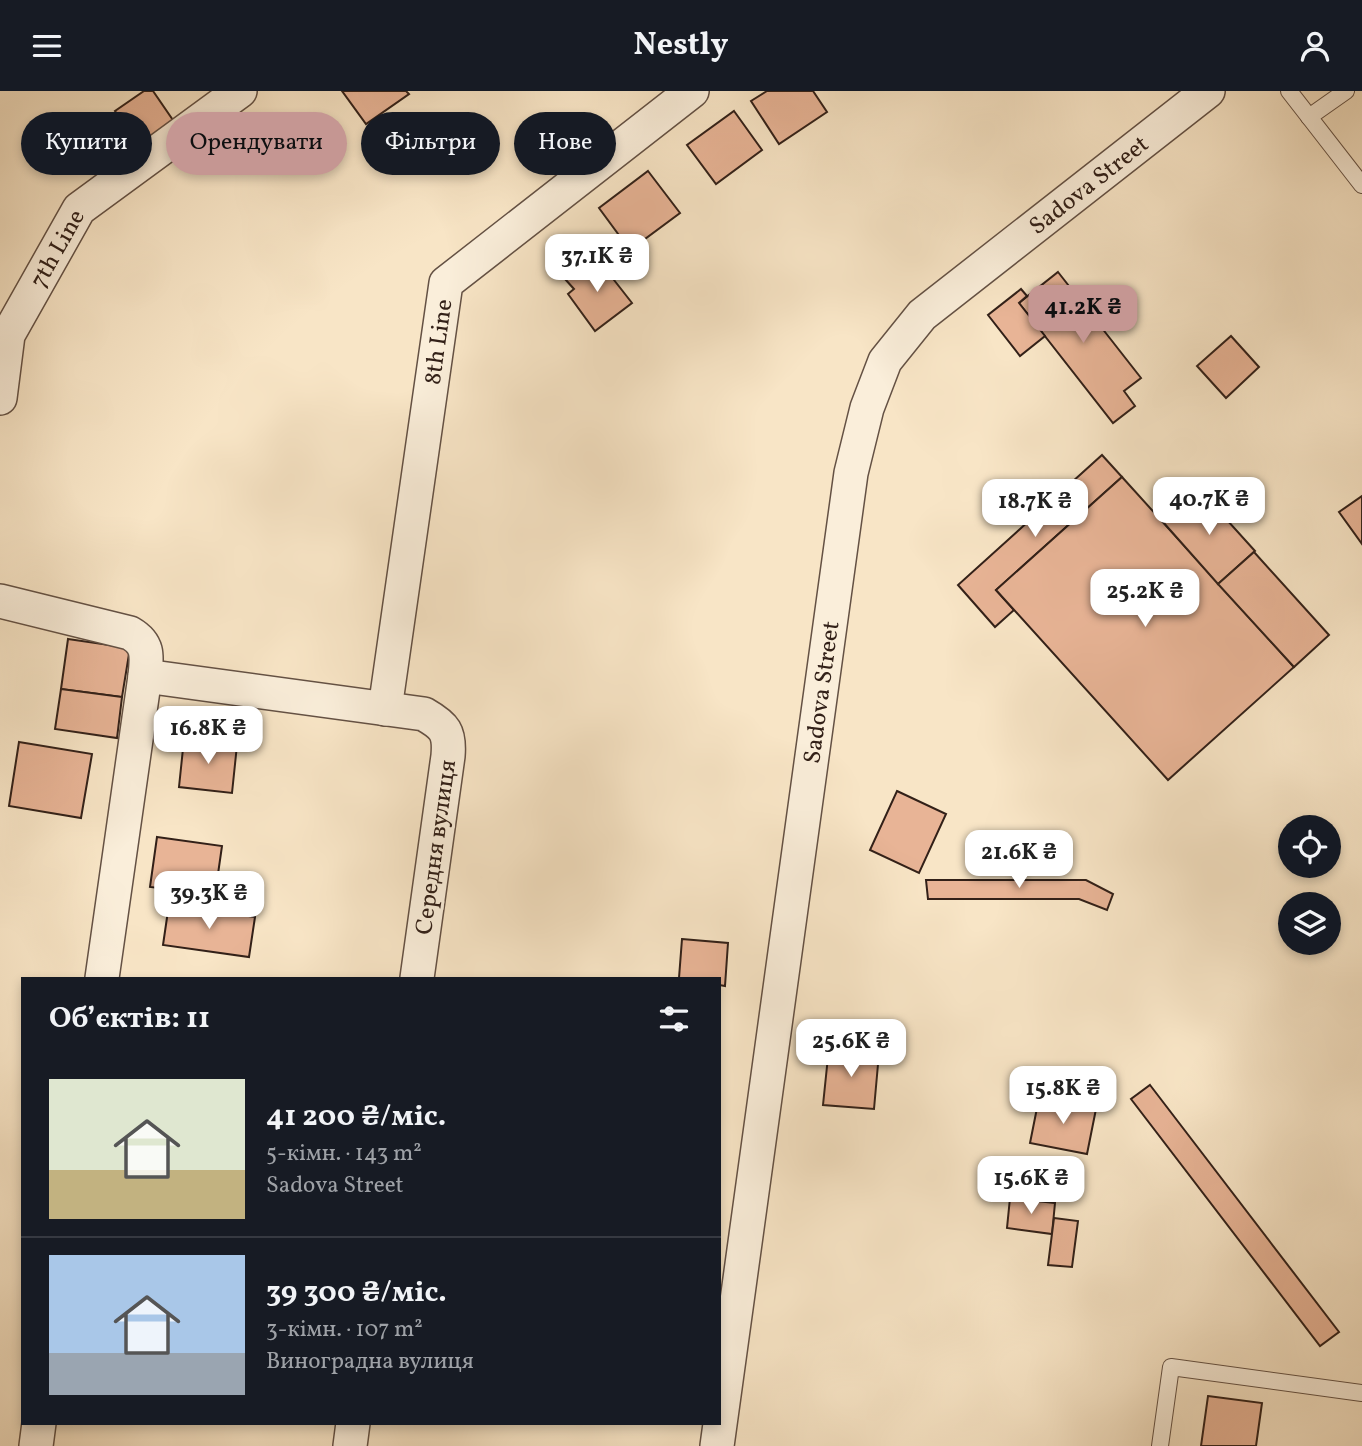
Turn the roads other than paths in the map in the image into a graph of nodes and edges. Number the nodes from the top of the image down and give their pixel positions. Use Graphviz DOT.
graph roads {
  1 [pos="240,91"];
  2 [pos="692,91"];
  3 [pos="1208,91"];
  4 [pos="1289,91"];
  5 [pos="1346,91"];
  6 [pos="1309,117"];
  7 [pos="1362,185"];
  8 [pos="0,398"];
  9 [pos="0,601"];
  10 [pos="145,676"];
  11 [pos="385,709"];
  12 [pos="103,977"];
  13 [pos="416,977"];
  14 [pos="1362,1393"];
  15 [pos="721,1417"];
  16 [pos="39,1425"];
  17 [pos="353,1425"];
  18 [pos="720,1425"];
  19 [pos="36,1446"];
  20 [pos="350,1446"];
  21 [pos="717,1446"];
  22 [pos="1160,1446"];
  1 -- 8 [label="street, 7th Line"];
  2 -- 11 [label="street, 8th Line"];
  3 -- 15 [label="street, Sadova Street"];
  4 -- 6 [label="lane"];
  5 -- 6 [label="lane"];
  6 -- 7 [label="lane"];
  9 -- 10 [label="street"];
  10 -- 11 [label="street, Середня вулиця"];
  10 -- 12 [label="street"];
  11 -- 13 [label="street, Середня вулиця"];
  14 -- 22 [label="lane"];
  16 -- 19 [label="street"];
  17 -- 20 [label="street"];
  18 -- 21 [label="street, Sadova Street"];
}
